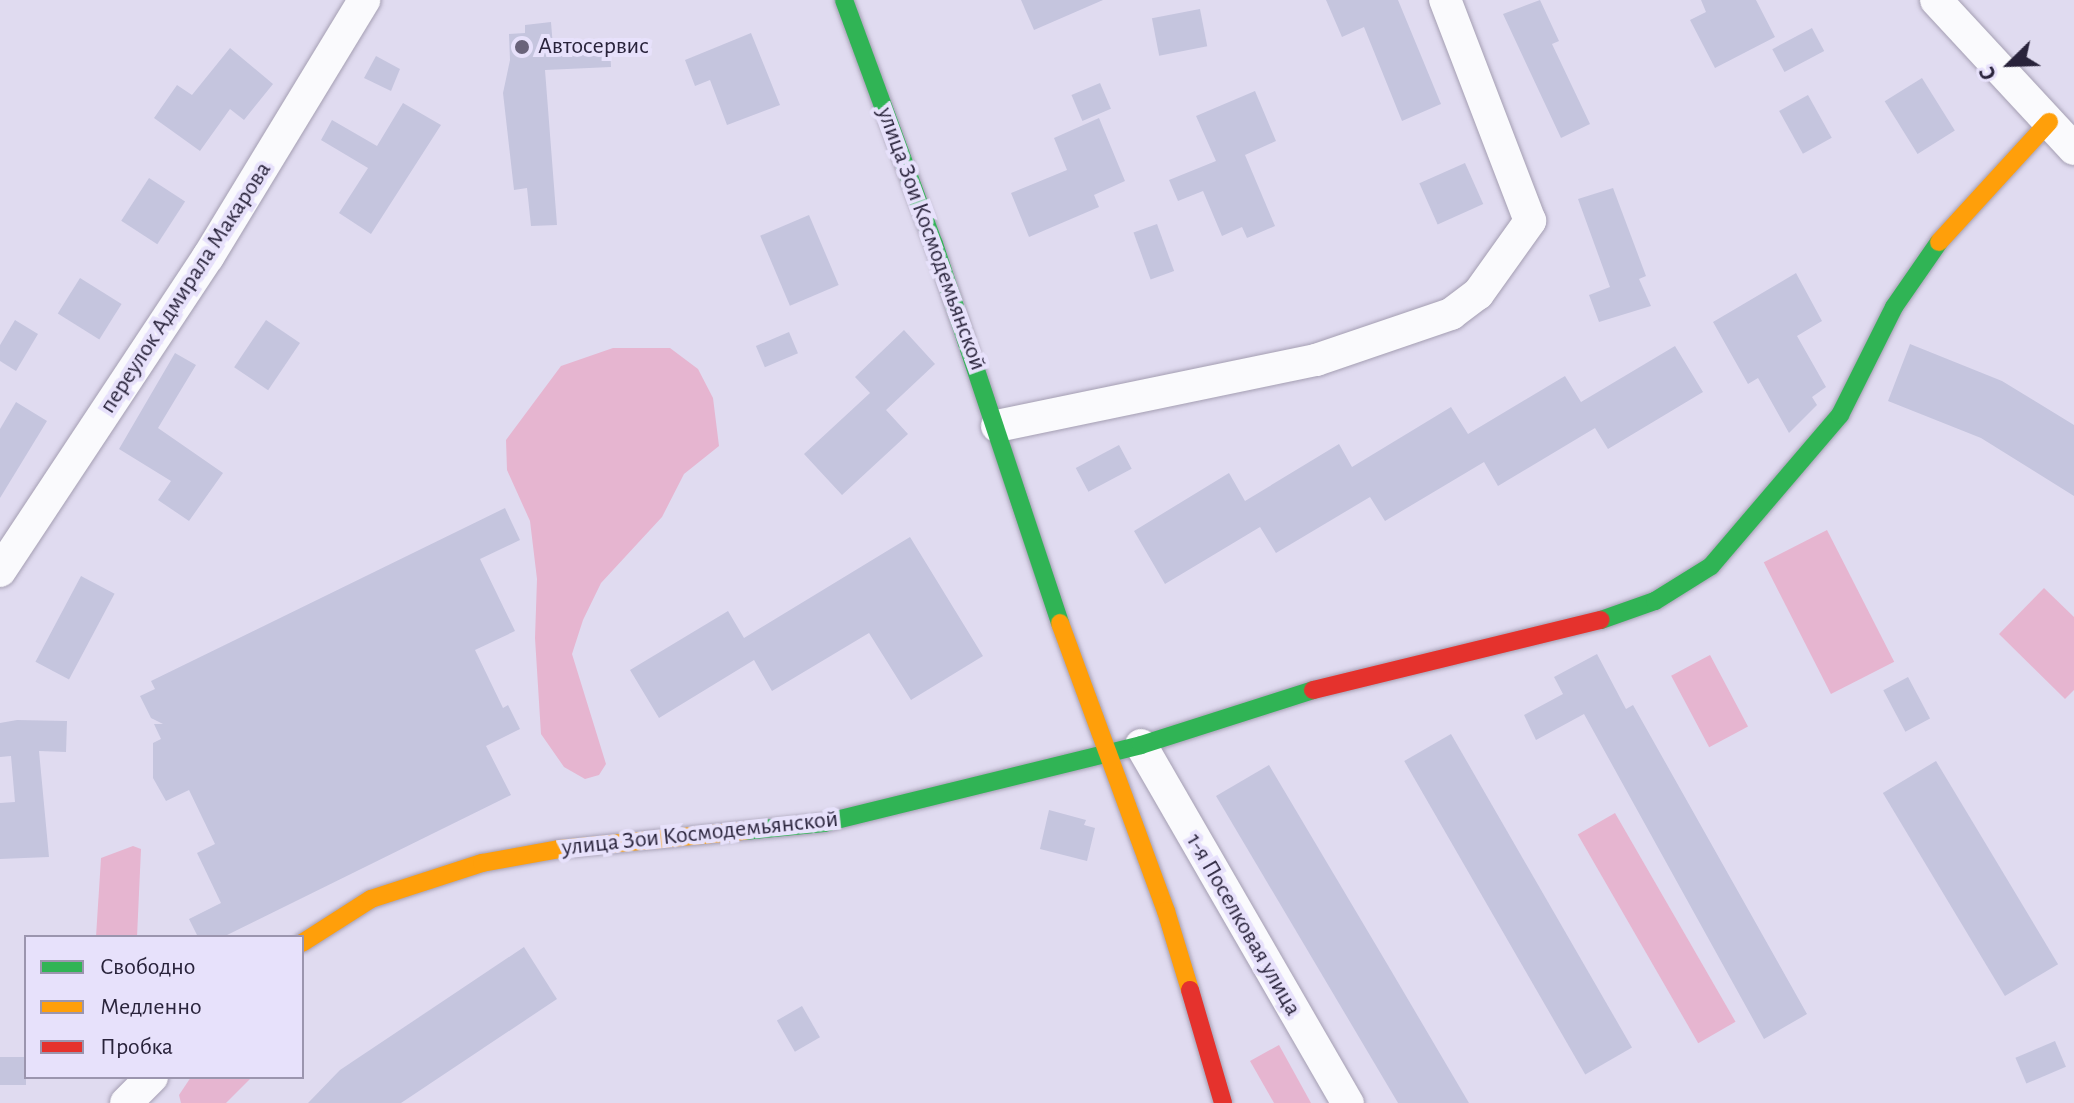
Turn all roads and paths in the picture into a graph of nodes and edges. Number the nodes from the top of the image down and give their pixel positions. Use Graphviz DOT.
graph roads {
  1 [pos="364,0"];
  2 [pos="844,0"];
  3 [pos="1445,0"];
  4 [pos="1936,0"];
  5 [pos="2049,122"];
  6 [pos="2074,149"];
  7 [pos="997,426"];
  8 [pos="0,571"];
  9 [pos="1141,745"];
  10 [pos="1109,752"];
  11 [pos="304,942"];
  12 [pos="150,1079"];
  13 [pos="126,1103"];
  14 [pos="1223,1103"];
  15 [pos="1348,1103"];
  1 -- 8 [label="street, переулок Адмирала Макарова"];
  2 -- 7 [label="street, улица Зои Космодемьянской"];
  3 -- 7 [label="street"];
  4 -- 5 [label="street"];
  5 -- 6 [label="street"];
  5 -- 9 [label="street"];
  7 -- 10 [label="street, улица Зои Космодемьянской"];
  9 -- 10 [label="street"];
  9 -- 15 [label="street, 1-я Поселковая улица"];
  10 -- 11 [label="street, улица Зои Космодемьянской"];
  10 -- 14 [label="street, улица Зои Космодемьянской"];
  12 -- 13 [label="street"];
}
